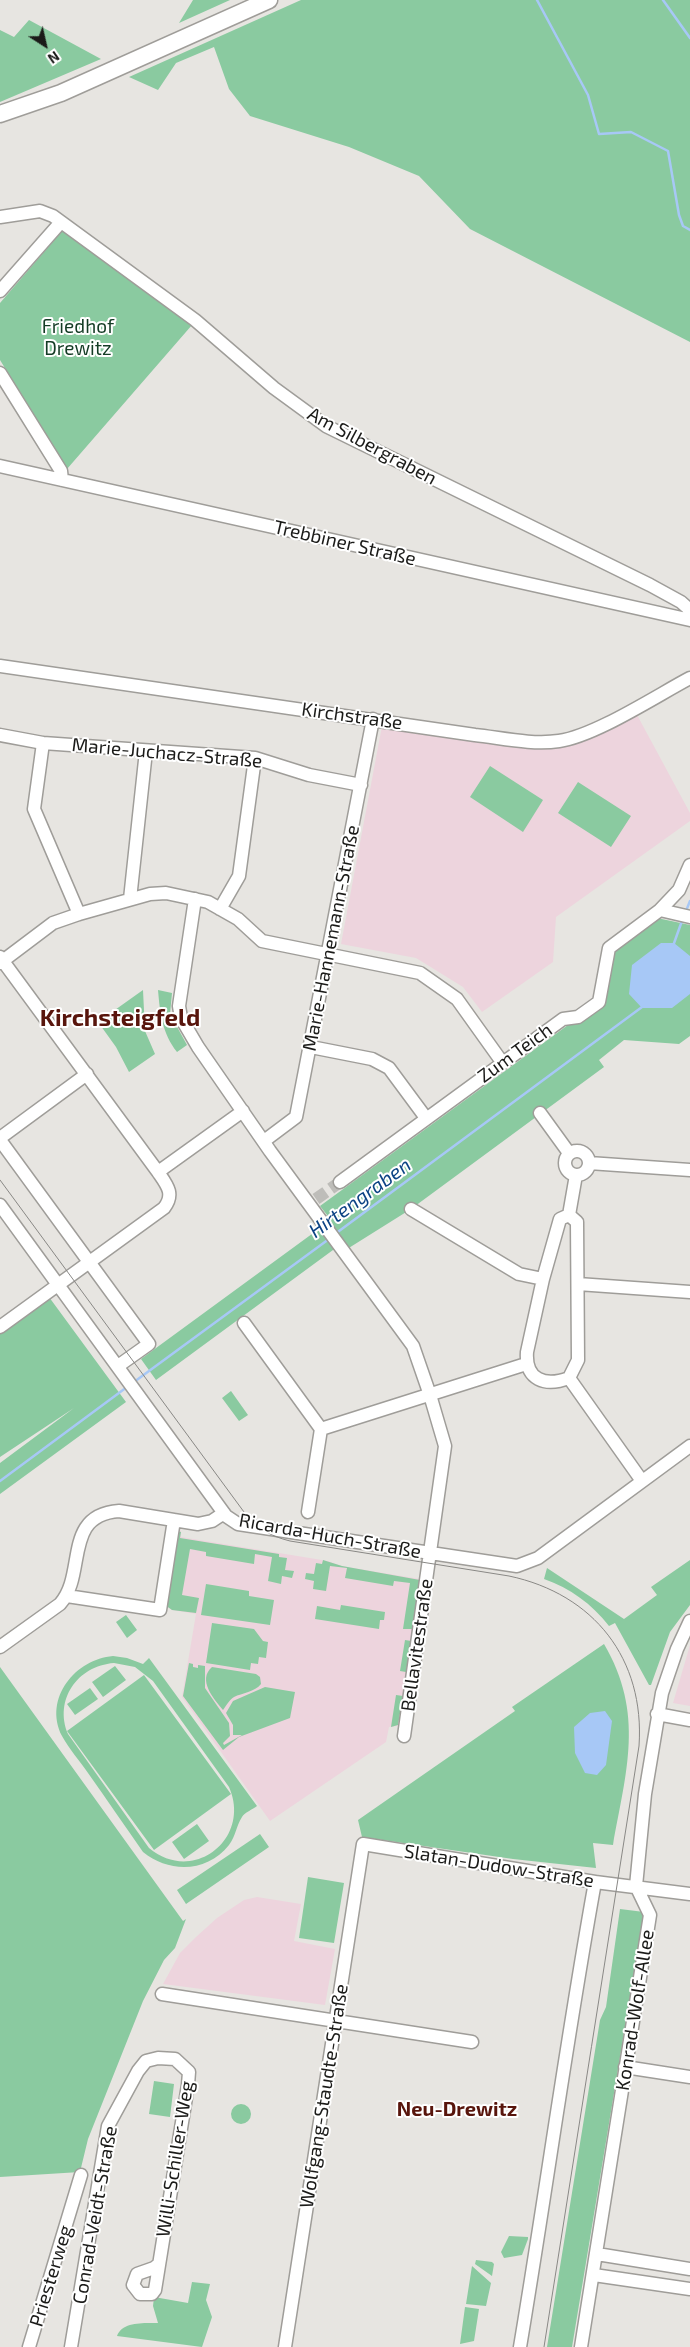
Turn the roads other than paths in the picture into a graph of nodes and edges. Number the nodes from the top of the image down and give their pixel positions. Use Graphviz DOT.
graph roads {
  1 [pos="269,0"];
  2 [pos="0,114"];
  3 [pos="0,217"];
  4 [pos="61,222"];
  5 [pos="0,291"];
  6 [pos="0,373"];
  7 [pos="0,466"];
  8 [pos="62,480"];
  9 [pos="690,610"];
  10 [pos="690,620"];
  11 [pos="0,666"];
  12 [pos="690,678"];
  13 [pos="373,719"];
  14 [pos="0,735"];
  15 [pos="43,743"];
  16 [pos="146,751"];
  17 [pos="255,758"];
  18 [pos="361,785"];
  19 [pos="690,865"];
  20 [pos="130,899"];
  21 [pos="195,899"];
  22 [pos="220,909"];
  23 [pos="666,911"];
  24 [pos="80,914"];
  25 [pos="690,917"];
  26 [pos="328,955"];
  27 [pos="1,960"];
  28 [pos="311,1047"];
  29 [pos="502,1062"];
  30 [pos="87,1074"];
  31 [pos="243,1111"];
  32 [pos="540,1113"];
  33 [pos="426,1118"];
  34 [pos="0,1139"];
  35 [pos="264,1141"];
  36 [pos="569,1153"];
  37 [pos="589,1163"];
  38 [pos="690,1170"];
  39 [pos="158,1172"];
  40 [pos="576,1175"];
  41 [pos="340,1182"];
  42 [pos="0,1205"];
  43 [pos="410,1209"];
  44 [pos="569,1215"];
  45 [pos="90,1262"];
  46 [pos="543,1279"];
  47 [pos="578,1284"];
  48 [pos="58,1285"];
  49 [pos="690,1292"];
  50 [pos="244,1323"];
  51 [pos="0,1327"];
  52 [pos="526,1364"];
  53 [pos="121,1371"];
  54 [pos="569,1378"];
  55 [pos="430,1395"];
  56 [pos="321,1429"];
  57 [pos="690,1446"];
  58 [pos="642,1481"];
  59 [pos="224,1512"];
  60 [pos="308,1512"];
  61 [pos="174,1520"];
  62 [pos="430,1554"];
  63 [pos="66,1596"];
  64 [pos="690,1621"];
  65 [pos="0,1648"];
  66 [pos="657,1714"];
  67 [pos="690,1720"];
  68 [pos="404,1736"];
  69 [pos="363,1844"];
  70 [pos="595,1882"];
  71 [pos="636,1886"];
  72 [pos="690,1894"];
  73 [pos="162,1994"];
  74 [pos="336,2020"];
  75 [pos="472,2042"];
  76 [pos="176,2059"];
  77 [pos="625,2067"];
  78 [pos="690,2077"];
  79 [pos="82,2175"];
  80 [pos="597,2254"];
  81 [pos="159,2264"];
  82 [pos="690,2269"];
  83 [pos="594,2274"];
  84 [pos="690,2288"];
  85 [pos="29,2347"];
  86 [pos="72,2347"];
  87 [pos="285,2347"];
  88 [pos="520,2347"];
  89 [pos="581,2347"];
  1 -- 2 [label="main road"];
  3 -- 4 [label="street, Am Silbergraben"];
  4 -- 5 [label="street"];
  4 -- 9 [label="street, Am Silbergraben"];
  6 -- 8 [label="street"];
  7 -- 8 [label="street, Trebbiner Straße"];
  8 -- 10 [label="street, Trebbiner Straße"];
  11 -- 13 [label="street, Kirchstraße"];
  12 -- 13 [label="street, Kirchstraße"];
  13 -- 18 [label="street, Marie-Hannemann-Straße"];
  14 -- 15 [label="street, Marie-Juchacz-Straße"];
  15 -- 16 [label="street, Marie-Juchacz-Straße"];
  15 -- 24 [label="street"];
  16 -- 17 [label="street, Marie-Juchacz-Straße"];
  16 -- 20 [label="street"];
  17 -- 18 [label="street, Marie-Juchacz-Straße"];
  17 -- 22 [label="street"];
  18 -- 26 [label="street, Marie-Hannemann-Straße"];
  19 -- 23 [label="street, Zum Teich"];
  20 -- 21 [label="street"];
  20 -- 24 [label="street"];
  21 -- 22 [label="street"];
  21 -- 31 [label="street, Bellavitestraße"];
  22 -- 26 [label="street"];
  23 -- 25 [label="street"];
  23 -- 29 [label="street, Zum Teich"];
  24 -- 27 [label="street"];
  26 -- 28 [label="street, Marie-Hannemann-Straße"];
  26 -- 29 [label="street"];
  27 -- 30 [label="street"];
  28 -- 33 [label="street"];
  28 -- 35 [label="street, Marie-Hannemann-Straße"];
  29 -- 33 [label="street, Zum Teich"];
  30 -- 34 [label="street"];
  30 -- 39 [label="street"];
  31 -- 35 [label="street, Bellavitestraße"];
  31 -- 39 [label="street"];
  32 -- 36 [label="street"];
  33 -- 41 [label="street, Zum Teich"];
  34 -- 45 [label="street"];
  35 -- 55 [label="street, Bellavitestraße"];
  36 -- 37 [label="street"];
  36 -- 40 [label="street"];
  37 -- 38 [label="street"];
  37 -- 40 [label="street"];
  39 -- 45 [label="street"];
  40 -- 44 [label="street"];
  42 -- 48 [label="street, Ricarda-Huch-Straße"];
  43 -- 46 [label="street"];
  44 -- 46 [label="street"];
  44 -- 47 [label="street"];
  45 -- 48 [label="street"];
  45 -- 53 [label="street"];
  46 -- 52 [label="street"];
  47 -- 49 [label="street"];
  47 -- 54 [label="street"];
  48 -- 51 [label="street"];
  48 -- 53 [label="street, Ricarda-Huch-Straße"];
  50 -- 56 [label="street"];
  52 -- 54 [label="street"];
  52 -- 55 [label="street"];
  53 -- 59 [label="street, Ricarda-Huch-Straße"];
  54 -- 58 [label="street"];
  55 -- 56 [label="street"];
  55 -- 62 [label="street, Bellavitestraße"];
  56 -- 60 [label="street"];
  57 -- 58 [label="street, Ricarda-Huch-Straße"];
  58 -- 62 [label="street, Ricarda-Huch-Straße"];
  59 -- 61 [label="street"];
  59 -- 62 [label="street, Ricarda-Huch-Straße"];
  61 -- 63 [label="street"];
  61 -- 63 [label="street"];
  62 -- 68 [label="street, Bellavitestraße"];
  63 -- 65 [label="street"];
  64 -- 66 [label="street"];
  66 -- 67 [label="street"];
  66 -- 71 [label="street"];
  69 -- 70 [label="street, Slatan-Dudow-Straße"];
  69 -- 74 [label="street, Wolfgang-Staudte-Straße"];
  70 -- 71 [label="street, Slatan-Dudow-Straße"];
  70 -- 88 [label="street"];
  71 -- 72 [label="street, Slatan-Dudow-Straße"];
  71 -- 77 [label="street, Konrad-Wolf-Allee"];
  73 -- 74 [label="street"];
  74 -- 75 [label="street"];
  74 -- 87 [label="street, Wolfgang-Staudte-Straße"];
  76 -- 81 [label="street, Willi-Schiller-Weg"];
  76 -- 86 [label="street, Conrad-Veidt-Straße"];
  77 -- 78 [label="street"];
  77 -- 80 [label="street, Konrad-Wolf-Allee"];
  79 -- 85 [label="street, Priesterweg"];
  80 -- 82 [label="street"];
  80 -- 83 [label="street, Konrad-Wolf-Allee"];
  83 -- 84 [label="street"];
  83 -- 89 [label="street, Konrad-Wolf-Allee"];
}
